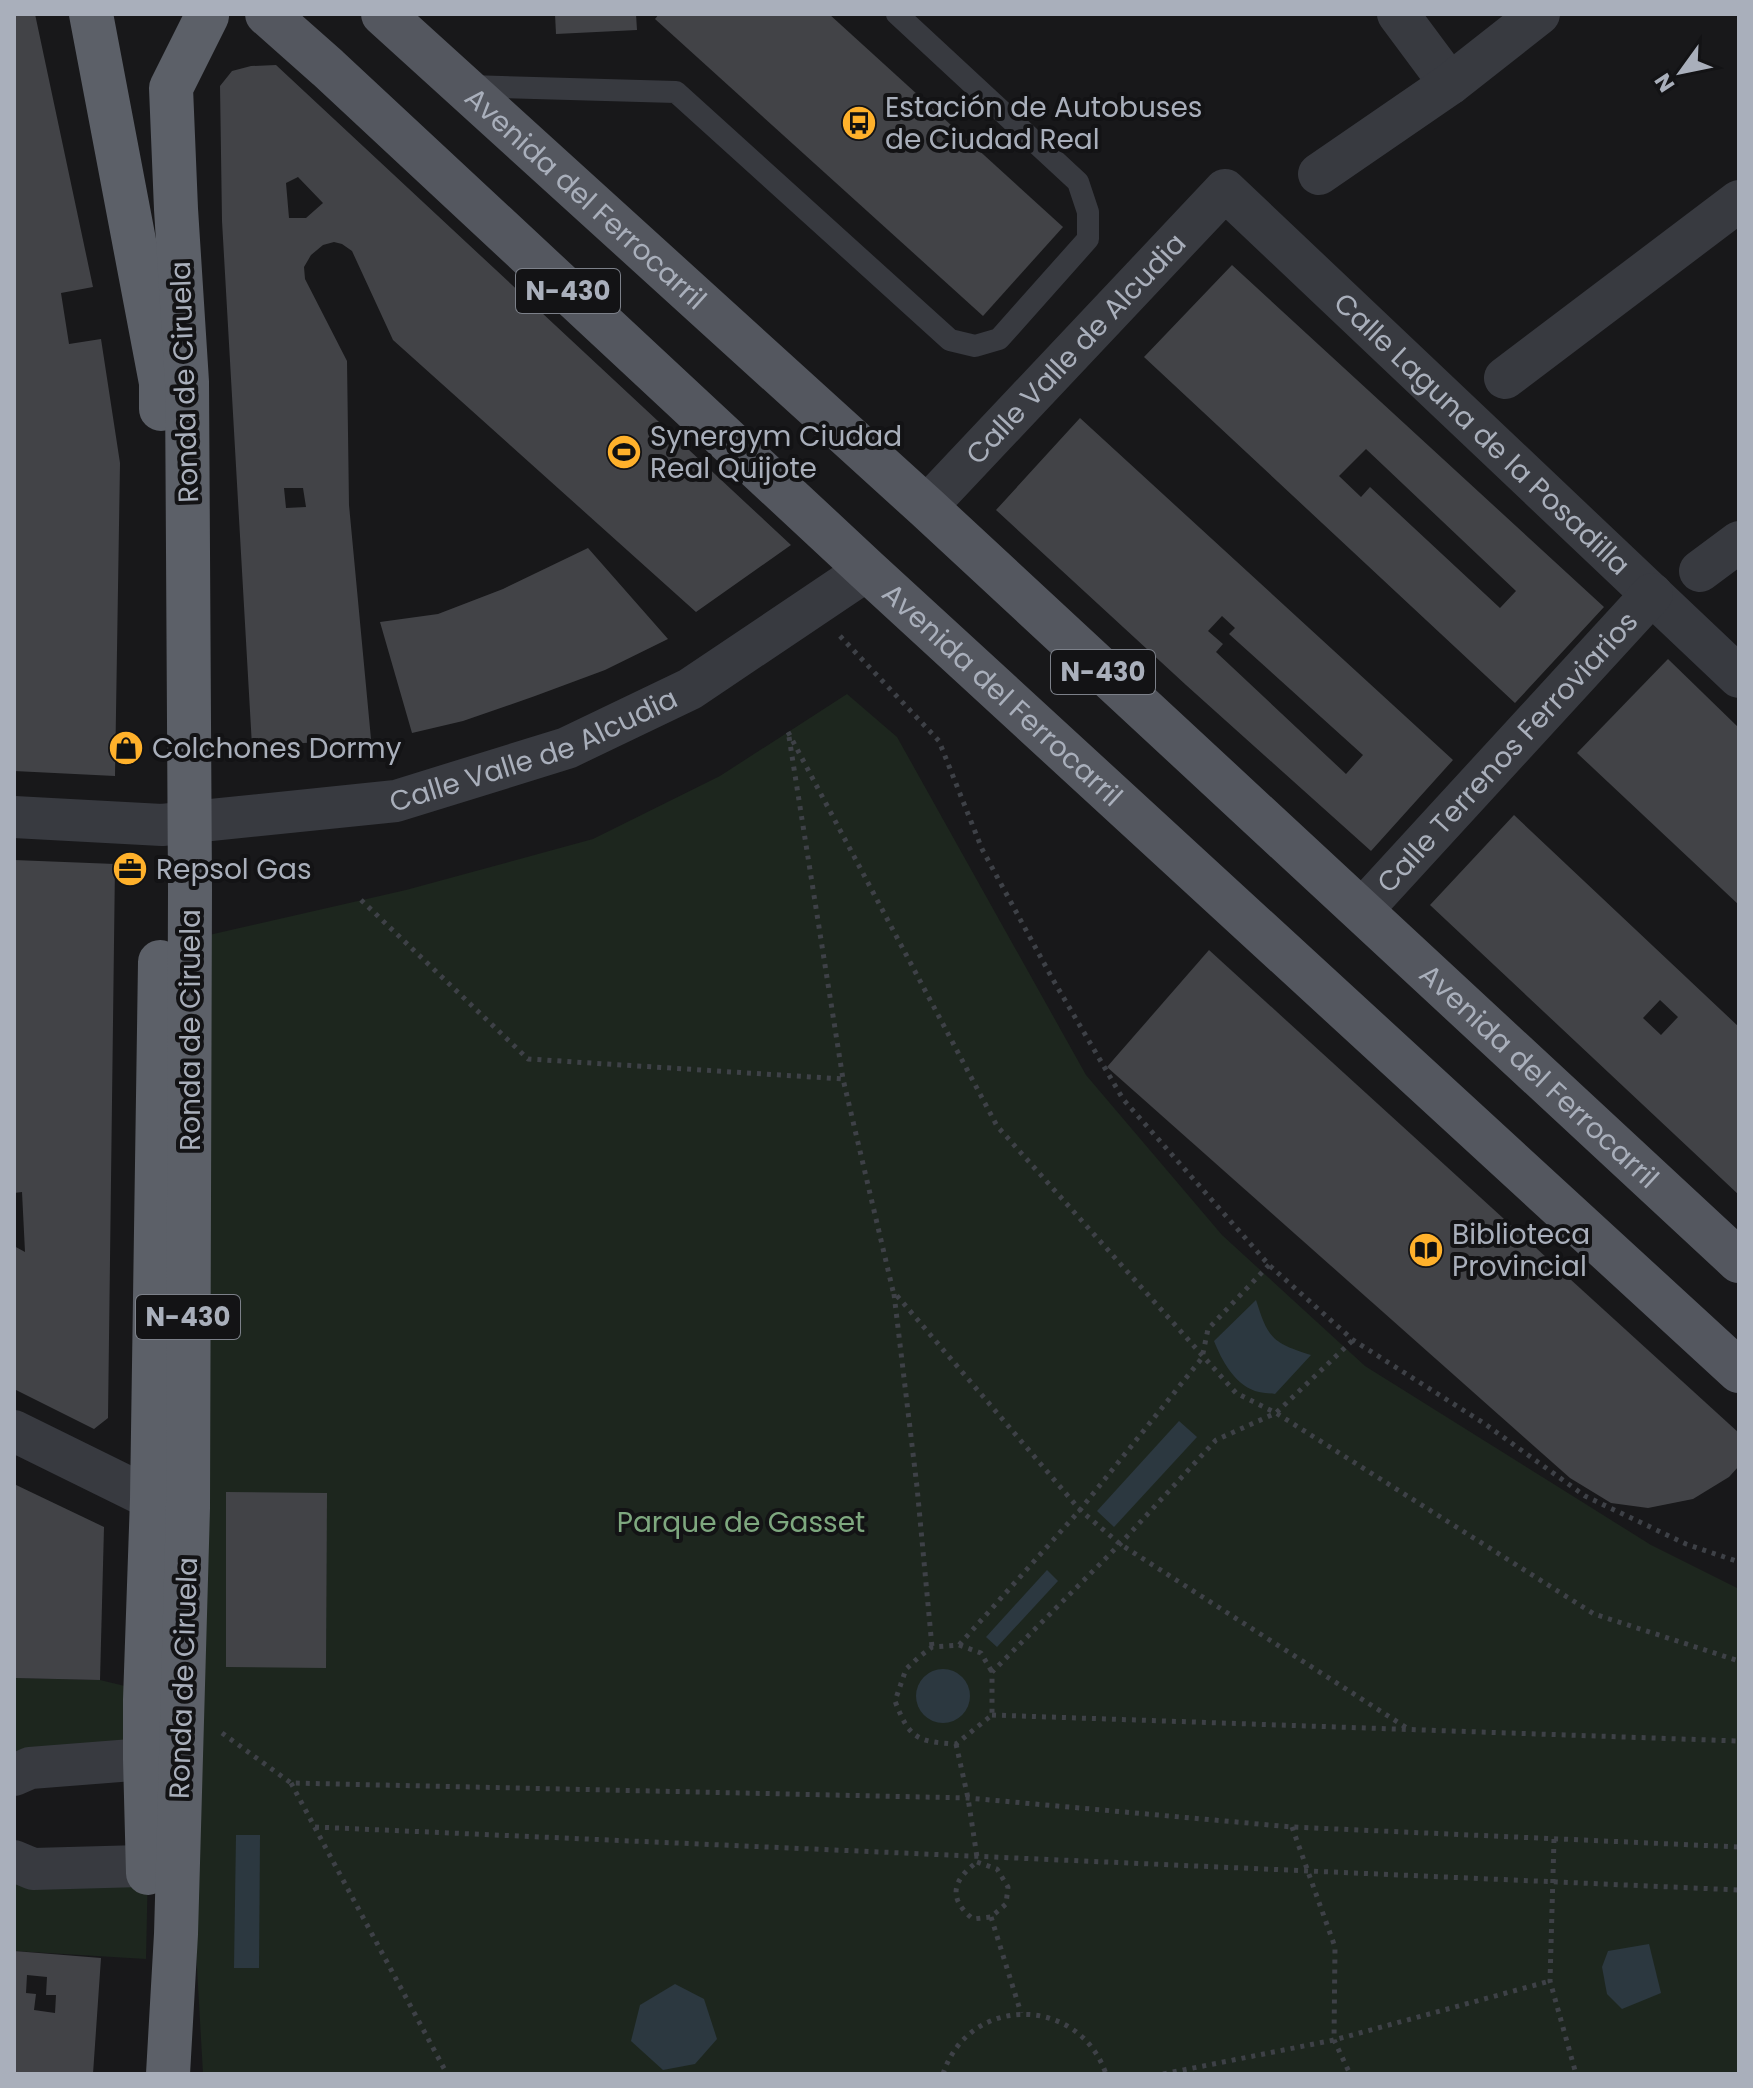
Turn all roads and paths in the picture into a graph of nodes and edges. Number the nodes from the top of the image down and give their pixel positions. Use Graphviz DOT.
graph roads {
  1 [pos="91,14"];
  2 [pos="267,14"];
  3 [pos="383,14"];
  4 [pos="897,14"];
  5 [pos="1398,14"];
  6 [pos="1539,14"];
  7 [pos="206,15"];
  8 [pos="1450,84"];
  9 [pos="463,86"];
  10 [pos="1319,174"];
  11 [pos="1225,190"];
  12 [pos="1739,201"];
  13 [pos="1505,378"];
  14 [pos="926,507"];
  15 [pos="1739,542"];
  16 [pos="867,570"];
  17 [pos="1700,571"];
  18 [pos="1652,594"];
  19 [pos="1739,677"];
  20 [pos="14,817"];
  21 [pos="176,823"];
  22 [pos="982,849"];
  23 [pos="361,900"];
  24 [pos="1361,911"];
  25 [pos="843,1079"];
  26 [pos="1739,1261"];
  27 [pos="1269,1265"];
  28 [pos="893,1291"];
  29 [pos="1353,1340"];
  30 [pos="1202,1358"];
  31 [pos="1739,1371"];
  32 [pos="1276,1413"];
  33 [pos="14,1431"];
  34 [pos="152,1499"];
  35 [pos="1080,1510"];
  36 [pos="1120,1544"];
  37 [pos="1739,1562"];
  38 [pos="959,1645"];
  39 [pos="932,1647"];
  40 [pos="1739,1661"];
  41 [pos="992,1672"];
  42 [pos="182,1703"];
  43 [pos="992,1715"];
  44 [pos="1410,1730"];
  45 [pos="1739,1741"];
  46 [pos="956,1744"];
  47 [pos="162,1759"];
  48 [pos="14,1775"];
  49 [pos="291,1783"];
  50 [pos="968,1798"];
  51 [pos="315,1827"];
  52 [pos="1292,1827"];
  53 [pos="1554,1839"];
  54 [pos="1739,1847"];
  55 [pos="977,1859"];
  56 [pos="14,1861"];
  57 [pos="163,1865"];
  58 [pos="1308,1871"];
  59 [pos="1553,1881"];
  60 [pos="1739,1890"];
  61 [pos="991,1917"];
  62 [pos="1550,1981"];
  63 [pos="1021,2013"];
  64 [pos="1334,2040"];
  65 [pos="140,2074"];
  66 [pos="168,2074"];
  67 [pos="447,2074"];
  68 [pos="943,2074"];
  69 [pos="1106,2074"];
  70 [pos="1163,2074"];
  71 [pos="1350,2074"];
  72 [pos="1576,2074"];
  1 -- 21 [label="highway, Ronda de Ciruela / N-430"];
  2 -- 16 [label="main road, Avenida del Ferrocarril / N-430"];
  3 -- 9 [label="main road, Avenida del Ferrocarril / N-430"];
  4 -- 9 [label="lane"];
  5 -- 8 [label="street"];
  6 -- 8 [label="street"];
  7 -- 21 [label="highway, Ronda de Ciruela / N-430"];
  8 -- 10 [label="street"];
  9 -- 14 [label="main road, Avenida del Ferrocarril / N-430"];
  11 -- 14 [label="street, Calle Valle de Alcudia"];
  11 -- 18 [label="street, Calle Laguna de la Posadilla"];
  12 -- 13 [label="street"];
  14 -- 24 [label="main road, Avenida del Ferrocarril / N-430"];
  15 -- 17 [label="street"];
  16 -- 21 [label="street, Calle Valle de Alcudia"];
  16 -- 31 [label="main road, Avenida del Ferrocarril / N-430"];
  18 -- 19 [label="street, Calle Laguna de la Posadilla"];
  18 -- 24 [label="street, Calle Terrenos Ferroviarios"];
  20 -- 21 [label="street, Calle Valle de Alcudia"];
  21 -- 34 [label="highway, Ronda de Ciruela / N-430"];
  21 -- 42 [label="highway, Ronda de Ciruela / N-430"];
  22 -- 27 [label="path"];
  23 -- 25 [label="path"];
  24 -- 26 [label="main road, Avenida del Ferrocarril / N-430"];
  25 -- 28 [label="path"];
  25 -- 30 [label="path"];
  27 -- 29 [label="path"];
  27 -- 30 [label="path"];
  28 -- 35 [label="path"];
  28 -- 39 [label="path"];
  29 -- 32 [label="path"];
  29 -- 37 [label="path"];
  30 -- 32 [label="path"];
  30 -- 35 [label="path"];
  32 -- 36 [label="path"];
  32 -- 40 [label="path"];
  33 -- 34 [label="street"];
  34 -- 47 [label="highway, Ronda de Ciruela / N-430"];
  35 -- 36 [label="path"];
  35 -- 38 [label="path"];
  36 -- 41 [label="path"];
  36 -- 44 [label="path"];
  38 -- 39 [label="path"];
  38 -- 41 [label="path"];
  39 -- 46 [label="path"];
  41 -- 43 [label="path"];
  42 -- 47 [label="highway, Ronda de Ciruela / N-430"];
  42 -- 49 [label="path"];
  43 -- 44 [label="path"];
  43 -- 46 [label="path"];
  44 -- 45 [label="path"];
  46 -- 50 [label="path"];
  47 -- 48 [label="street"];
  47 -- 57 [label="highway, Ronda de Ciruela / N-430"];
  49 -- 50 [label="path"];
  49 -- 51 [label="path"];
  50 -- 52 [label="path"];
  50 -- 55 [label="path"];
  51 -- 55 [label="path"];
  51 -- 67 [label="path"];
  52 -- 53 [label="path"];
  52 -- 58 [label="path"];
  53 -- 54 [label="path"];
  53 -- 59 [label="path"];
  55 -- 58 [label="path"];
  55 -- 61 [label="path"];
  55 -- 61 [label="path"];
  56 -- 57 [label="street"];
  57 -- 65 [label="highway, N-430"];
  57 -- 66 [label="highway, N-430"];
  58 -- 59 [label="path"];
  58 -- 64 [label="path"];
  59 -- 60 [label="path"];
  59 -- 62 [label="path"];
  61 -- 63 [label="path"];
  62 -- 64 [label="path"];
  62 -- 72 [label="path"];
  63 -- 68 [label="path"];
  63 -- 69 [label="path"];
  64 -- 70 [label="path"];
  64 -- 71 [label="path"];
}
